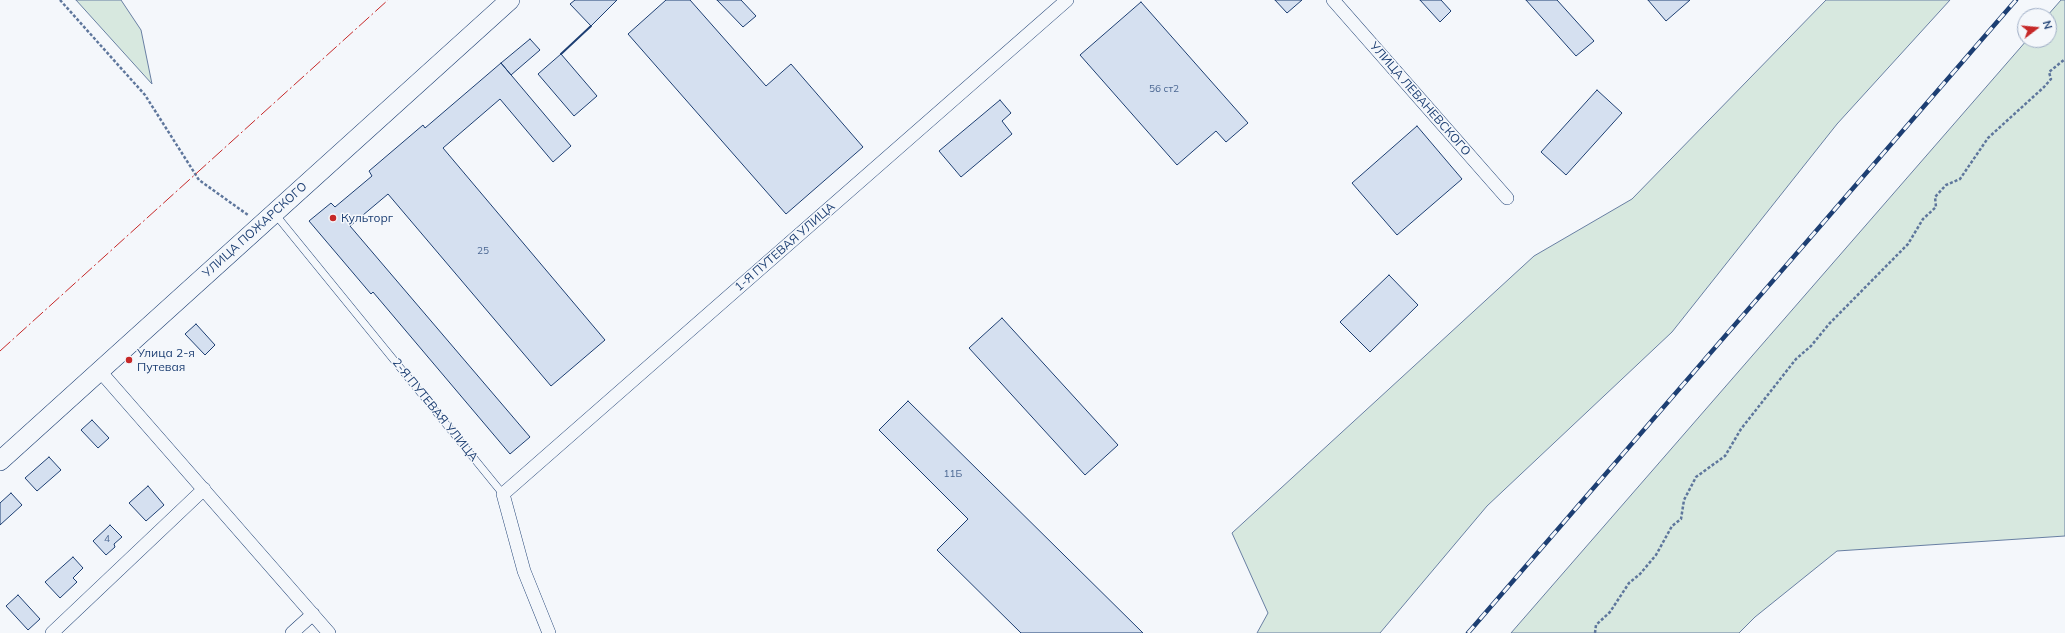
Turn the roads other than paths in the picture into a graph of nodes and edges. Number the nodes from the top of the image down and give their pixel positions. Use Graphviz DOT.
graph roads {
  1 [pos="510,0"];
  2 [pos="1067,0"];
  3 [pos="1333,0"];
  4 [pos="1507,198"];
  5 [pos="268,218"];
  6 [pos="99,370"];
  7 [pos="0,461"];
  8 [pos="204,489"];
  9 [pos="503,494"];
  10 [pos="313,614"];
  11 [pos="52,633"];
  12 [pos="292,633"];
  13 [pos="329,633"];
  14 [pos="549,633"];
  1 -- 5 [label="street, УЛИЦА ПОЖАРСКОГО"];
  2 -- 9 [label="street, 1-Я ПУТЕВАЯ УЛИЦА"];
  3 -- 4 [label="street, УЛИЦА ЛЕВАНЕВСКОГО"];
  5 -- 6 [label="street, УЛИЦА ПОЖАРСКОГО"];
  5 -- 9 [label="lane, 2-Я ПУТЕВАЯ УЛИЦА"];
  6 -- 7 [label="street, УЛИЦА ПОЖАРСКОГО"];
  6 -- 8 [label="street"];
  8 -- 10 [label="street"];
  8 -- 11 [label="street"];
  9 -- 14 [label="street, 2-Я ПУТЕВАЯ УЛИЦА"];
  10 -- 12 [label="street"];
  10 -- 13 [label="street"];
}
